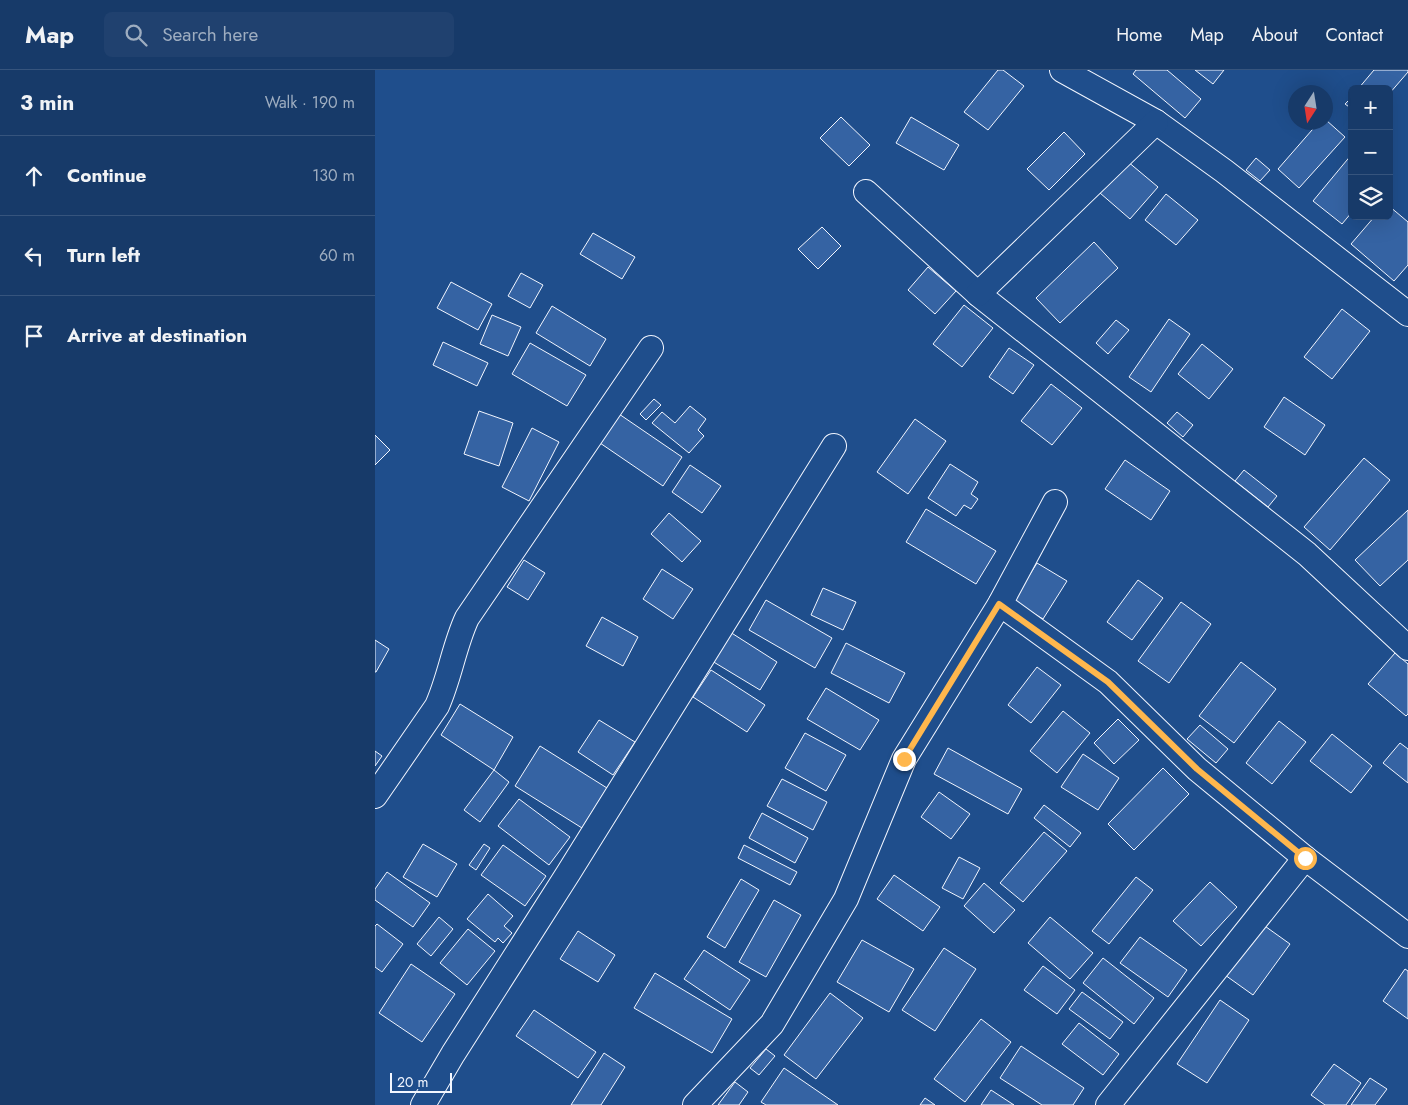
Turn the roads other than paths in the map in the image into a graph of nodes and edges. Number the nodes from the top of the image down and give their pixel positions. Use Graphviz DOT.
graph roads {
  1 [pos="1062,70"];
  2 [pos="1156,122"];
  3 [pos="866,192"];
  4 [pos="978,294"];
  5 [pos="1408,314"];
  6 [pos="651,348"];
  7 [pos="834,446"];
  8 [pos="1055,502"];
  9 [pos="999,604"];
  10 [pos="1408,648"];
  11 [pos="375,796"];
  12 [pos="1305,858"];
  13 [pos="1408,936"];
  14 [pos="423,1105"];
  15 [pos="695,1105"];
  16 [pos="1108,1105"];
  1 -- 2 [label="street"];
  2 -- 4 [label="street"];
  2 -- 5 [label="street"];
  3 -- 4 [label="street"];
  4 -- 10 [label="street"];
  6 -- 11 [label="street"];
  7 -- 14 [label="street"];
  8 -- 9 [label="street"];
  9 -- 12 [label="street"];
  9 -- 15 [label="street"];
  12 -- 13 [label="street"];
  12 -- 16 [label="street"];
}
